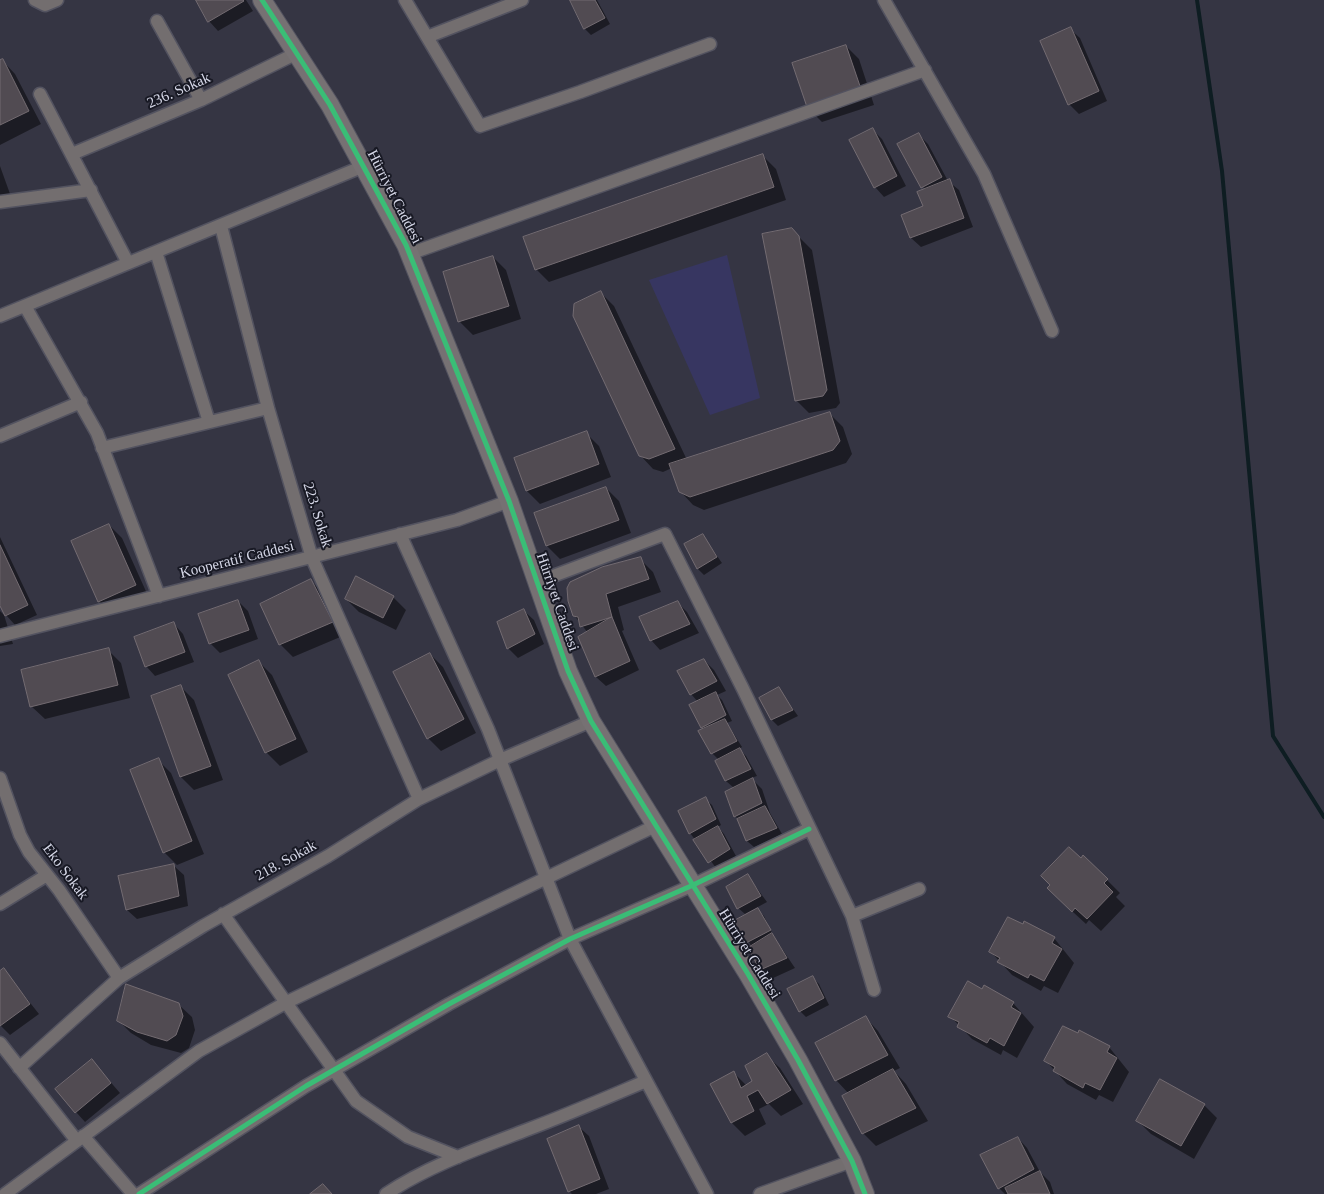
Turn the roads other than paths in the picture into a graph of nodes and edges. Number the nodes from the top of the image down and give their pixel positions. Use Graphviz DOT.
graph roads {
  1 [pos="35,0"];
  2 [pos="57,0"];
  3 [pos="262,0"];
  4 [pos="406,0"];
  5 [pos="522,0"];
  6 [pos="884,0"];
  7 [pos="157,21"];
  8 [pos="427,37"];
  9 [pos="710,44"];
  10 [pos="297,53"];
  11 [pos="925,70"];
  12 [pos="40,94"];
  13 [pos="201,100"];
  14 [pos="72,154"];
  15 [pos="364,166"];
  16 [pos="91,190"];
  17 [pos="0,202"];
  18 [pos="221,226"];
  19 [pos="156,252"];
  20 [pos="409,254"];
  21 [pos="128,262"];
  22 [pos="26,306"];
  23 [pos="0,316"];
  24 [pos="1052,331"];
  25 [pos="81,402"];
  26 [pos="268,408"];
  27 [pos="209,422"];
  28 [pos="0,436"];
  29 [pos="102,448"];
  30 [pos="509,501"];
  31 [pos="400,534"];
  32 [pos="312,558"];
  33 [pos="537,582"];
  34 [pos="159,596"];
  35 [pos="0,636"];
  36 [pos="591,721"];
  37 [pos="500,760"];
  38 [pos="0,778"];
  39 [pos="419,799"];
  40 [pos="655,826"];
  41 [pos="809,829"];
  42 [pos="47,875"];
  43 [pos="546,878"];
  44 [pos="691,886"];
  45 [pos="919,889"];
  46 [pos="0,904"];
  47 [pos="223,914"];
  48 [pos="852,916"];
  49 [pos="570,939"];
  50 [pos="119,978"];
  51 [pos="874,990"];
  52 [pos="287,1002"];
  53 [pos="0,1043"];
  54 [pos="19,1068"];
  55 [pos="334,1070"];
  56 [pos="646,1081"];
  57 [pos="80,1138"];
  58 [pos="458,1156"];
  59 [pos="852,1162"];
  60 [pos="5,1194"];
  61 [pos="134,1194"];
  62 [pos="139,1194"];
  63 [pos="386,1194"];
  64 [pos="707,1194"];
  65 [pos="760,1194"];
  66 [pos="865,1194"];
  1 -- 2 [label="street"];
  3 -- 10 [label="street, Hürriyet Caddesi"];
  4 -- 8 [label="street"];
  5 -- 8 [label="street"];
  6 -- 11 [label="street"];
  7 -- 13 [label="street"];
  8 -- 9 [label="street"];
  10 -- 13 [label="street, 236. Sokak"];
  10 -- 15 [label="street, Hürriyet Caddesi"];
  11 -- 20 [label="street"];
  11 -- 24 [label="street"];
  12 -- 14 [label="street"];
  13 -- 14 [label="street, 236. Sokak"];
  14 -- 16 [label="street"];
  15 -- 18 [label="street"];
  15 -- 20 [label="street, Hürriyet Caddesi"];
  16 -- 17 [label="street"];
  16 -- 21 [label="street"];
  18 -- 19 [label="street"];
  18 -- 26 [label="street, 223. Sokak"];
  19 -- 21 [label="street"];
  19 -- 27 [label="street"];
  20 -- 30 [label="street, Hürriyet Caddesi"];
  21 -- 22 [label="street"];
  22 -- 23 [label="street"];
  22 -- 25 [label="street"];
  25 -- 28 [label="street"];
  25 -- 29 [label="street"];
  26 -- 27 [label="street"];
  26 -- 32 [label="street, 223. Sokak"];
  27 -- 29 [label="street"];
  29 -- 34 [label="street"];
  30 -- 31 [label="street, Kooperatif Caddesi"];
  30 -- 33 [label="street, Hürriyet Caddesi"];
  31 -- 32 [label="street, Kooperatif Caddesi"];
  31 -- 37 [label="street"];
  32 -- 34 [label="street, Kooperatif Caddesi"];
  32 -- 39 [label="street, 223. Sokak"];
  33 -- 36 [label="street, Hürriyet Caddesi"];
  33 -- 41 [label="street"];
  34 -- 35 [label="street, Kooperatif Caddesi"];
  36 -- 37 [label="street, 218. Sokak"];
  36 -- 40 [label="street, Hürriyet Caddesi"];
  37 -- 39 [label="street, 218. Sokak"];
  37 -- 43 [label="street"];
  38 -- 42 [label="street, Eko Sokak"];
  39 -- 47 [label="street, 218. Sokak"];
  40 -- 43 [label="street"];
  40 -- 44 [label="street, Hürriyet Caddesi"];
  41 -- 44 [label="street"];
  41 -- 48 [label="street"];
  42 -- 46 [label="street"];
  42 -- 50 [label="street, Eko Sokak"];
  43 -- 49 [label="street"];
  43 -- 52 [label="street"];
  44 -- 49 [label="street"];
  44 -- 59 [label="street, Hürriyet Caddesi"];
  45 -- 48 [label="street"];
  47 -- 50 [label="street, 218. Sokak"];
  47 -- 52 [label="street"];
  48 -- 51 [label="street"];
  49 -- 55 [label="street"];
  49 -- 56 [label="street"];
  50 -- 54 [label="street, 218. Sokak"];
  52 -- 55 [label="street"];
  52 -- 57 [label="street"];
  53 -- 54 [label="street"];
  54 -- 57 [label="street"];
  55 -- 58 [label="street"];
  55 -- 62 [label="street"];
  56 -- 58 [label="street"];
  56 -- 64 [label="street"];
  57 -- 60 [label="street"];
  57 -- 61 [label="street"];
  58 -- 63 [label="street"];
  59 -- 65 [label="street"];
  59 -- 66 [label="street, Hürriyet Caddesi"];
}
